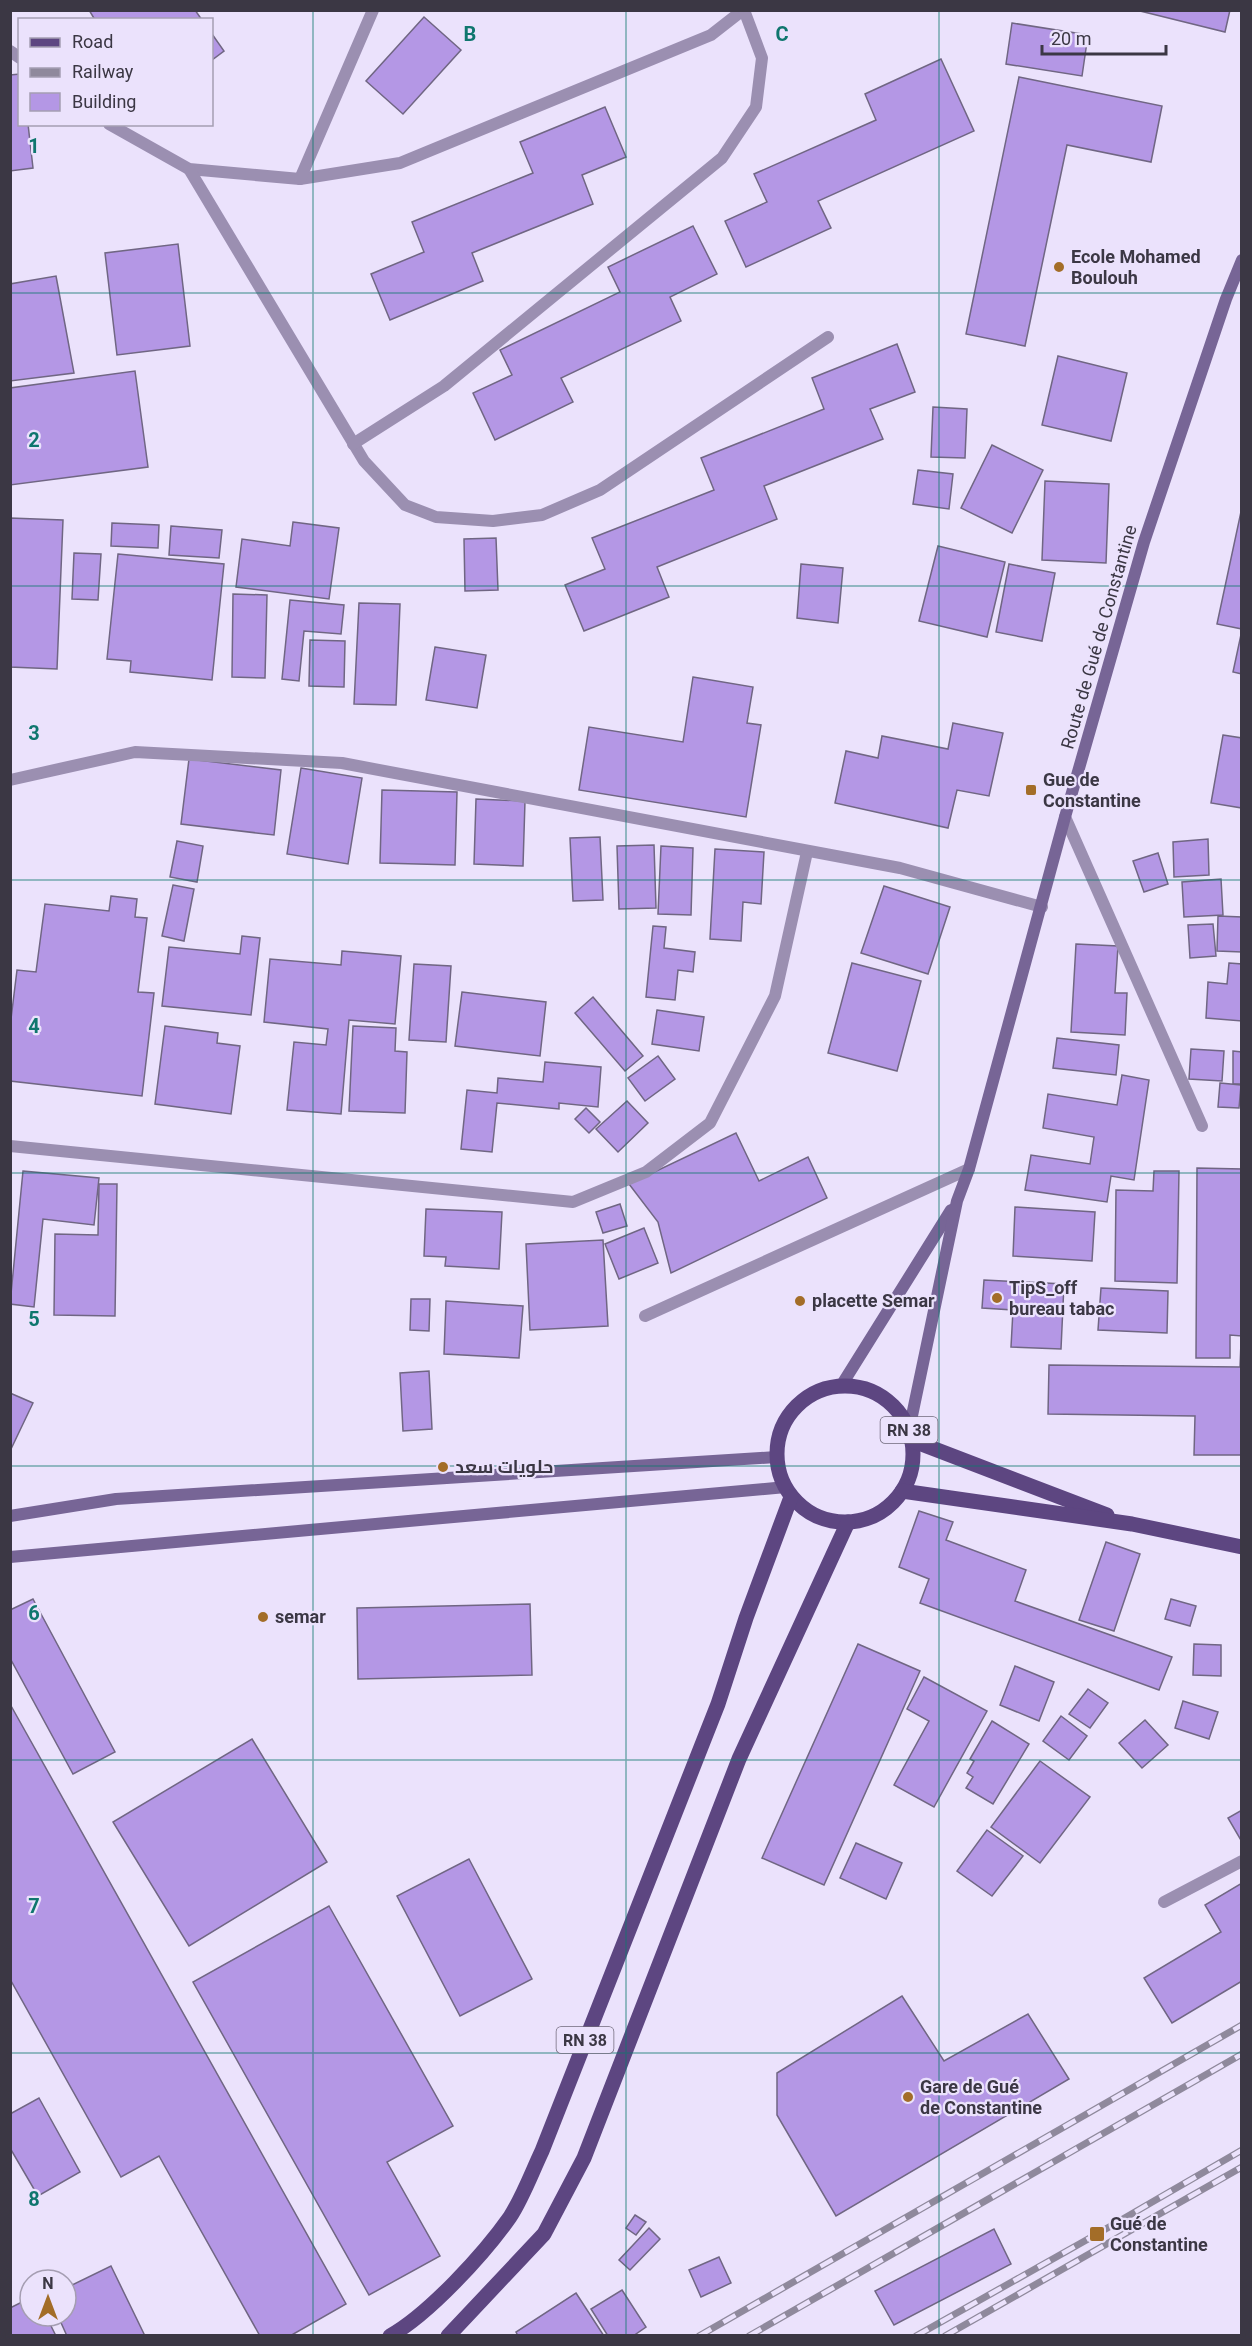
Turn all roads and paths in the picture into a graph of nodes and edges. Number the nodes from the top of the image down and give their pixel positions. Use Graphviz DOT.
graph roads {
  1 [pos="372,10"];
  2 [pos="743,10"];
  3 [pos="113,126"];
  4 [pos="189,169"];
  5 [pos="300,179"];
  6 [pos="1242,260"];
  7 [pos="828,337"];
  8 [pos="353,444"];
  9 [pos="10,780"];
  10 [pos="1065,817"];
  11 [pos="807,852"];
  12 [pos="1042,907"];
  13 [pos="1202,1126"];
  14 [pos="10,1146"];
  15 [pos="969,1169"];
  16 [pos="957,1201"];
  17 [pos="645,1316"];
  18 [pos="841,1386"];
  19 [pos="910,1435"];
  20 [pos="776,1457"];
  21 [pos="902,1491"];
  22 [pos="788,1492"];
  23 [pos="10,1516"];
  24 [pos="848,1522"];
  25 [pos="1132,1524"];
  26 [pos="1242,1547"];
  27 [pos="10,1557"];
  28 [pos="1242,1861"];
  29 [pos="1164,1902"];
  30 [pos="390,2336"];
  31 [pos="448,2336"];
  1 -- 5 [label="street"];
  2 -- 5 [label="street"];
  2 -- 8 [label="street"];
  3 -- 4 [label="street"];
  4 -- 5 [label="street"];
  4 -- 8 [label="street"];
  6 -- 10 [label="main road, Route de Gué de Constantine"];
  7 -- 8 [label="street"];
  9 -- 11 [label="street"];
  10 -- 12 [label="main road, Route de Gué de Constantine"];
  10 -- 13 [label="street"];
  11 -- 12 [label="street"];
  11 -- 14 [label="street"];
  12 -- 15 [label="main road, Route de Gué de Constantine"];
  15 -- 16 [label="main road, Route de Gué de Constantine"];
  15 -- 17 [label="street"];
  16 -- 18 [label="main road, Route de Gué de Constantine"];
  16 -- 19 [label="main road, Route de Gué de Constantine"];
  18 -- 19 [label="main road, RN 38"];
  18 -- 20 [label="main road, RN 38"];
  19 -- 21 [label="main road, RN 38"];
  19 -- 25 [label="main road, RN 38"];
  20 -- 22 [label="main road, RN 38"];
  20 -- 23 [label="main road"];
  21 -- 24 [label="main road, RN 38"];
  21 -- 25 [label="main road, RN 38"];
  22 -- 24 [label="main road, RN 38"];
  22 -- 27 [label="main road"];
  22 -- 30 [label="main road, RN 38"];
  24 -- 31 [label="main road, RN 38"];
  25 -- 26 [label="main road, RN 38"];
  28 -- 29 [label="street"];
}
